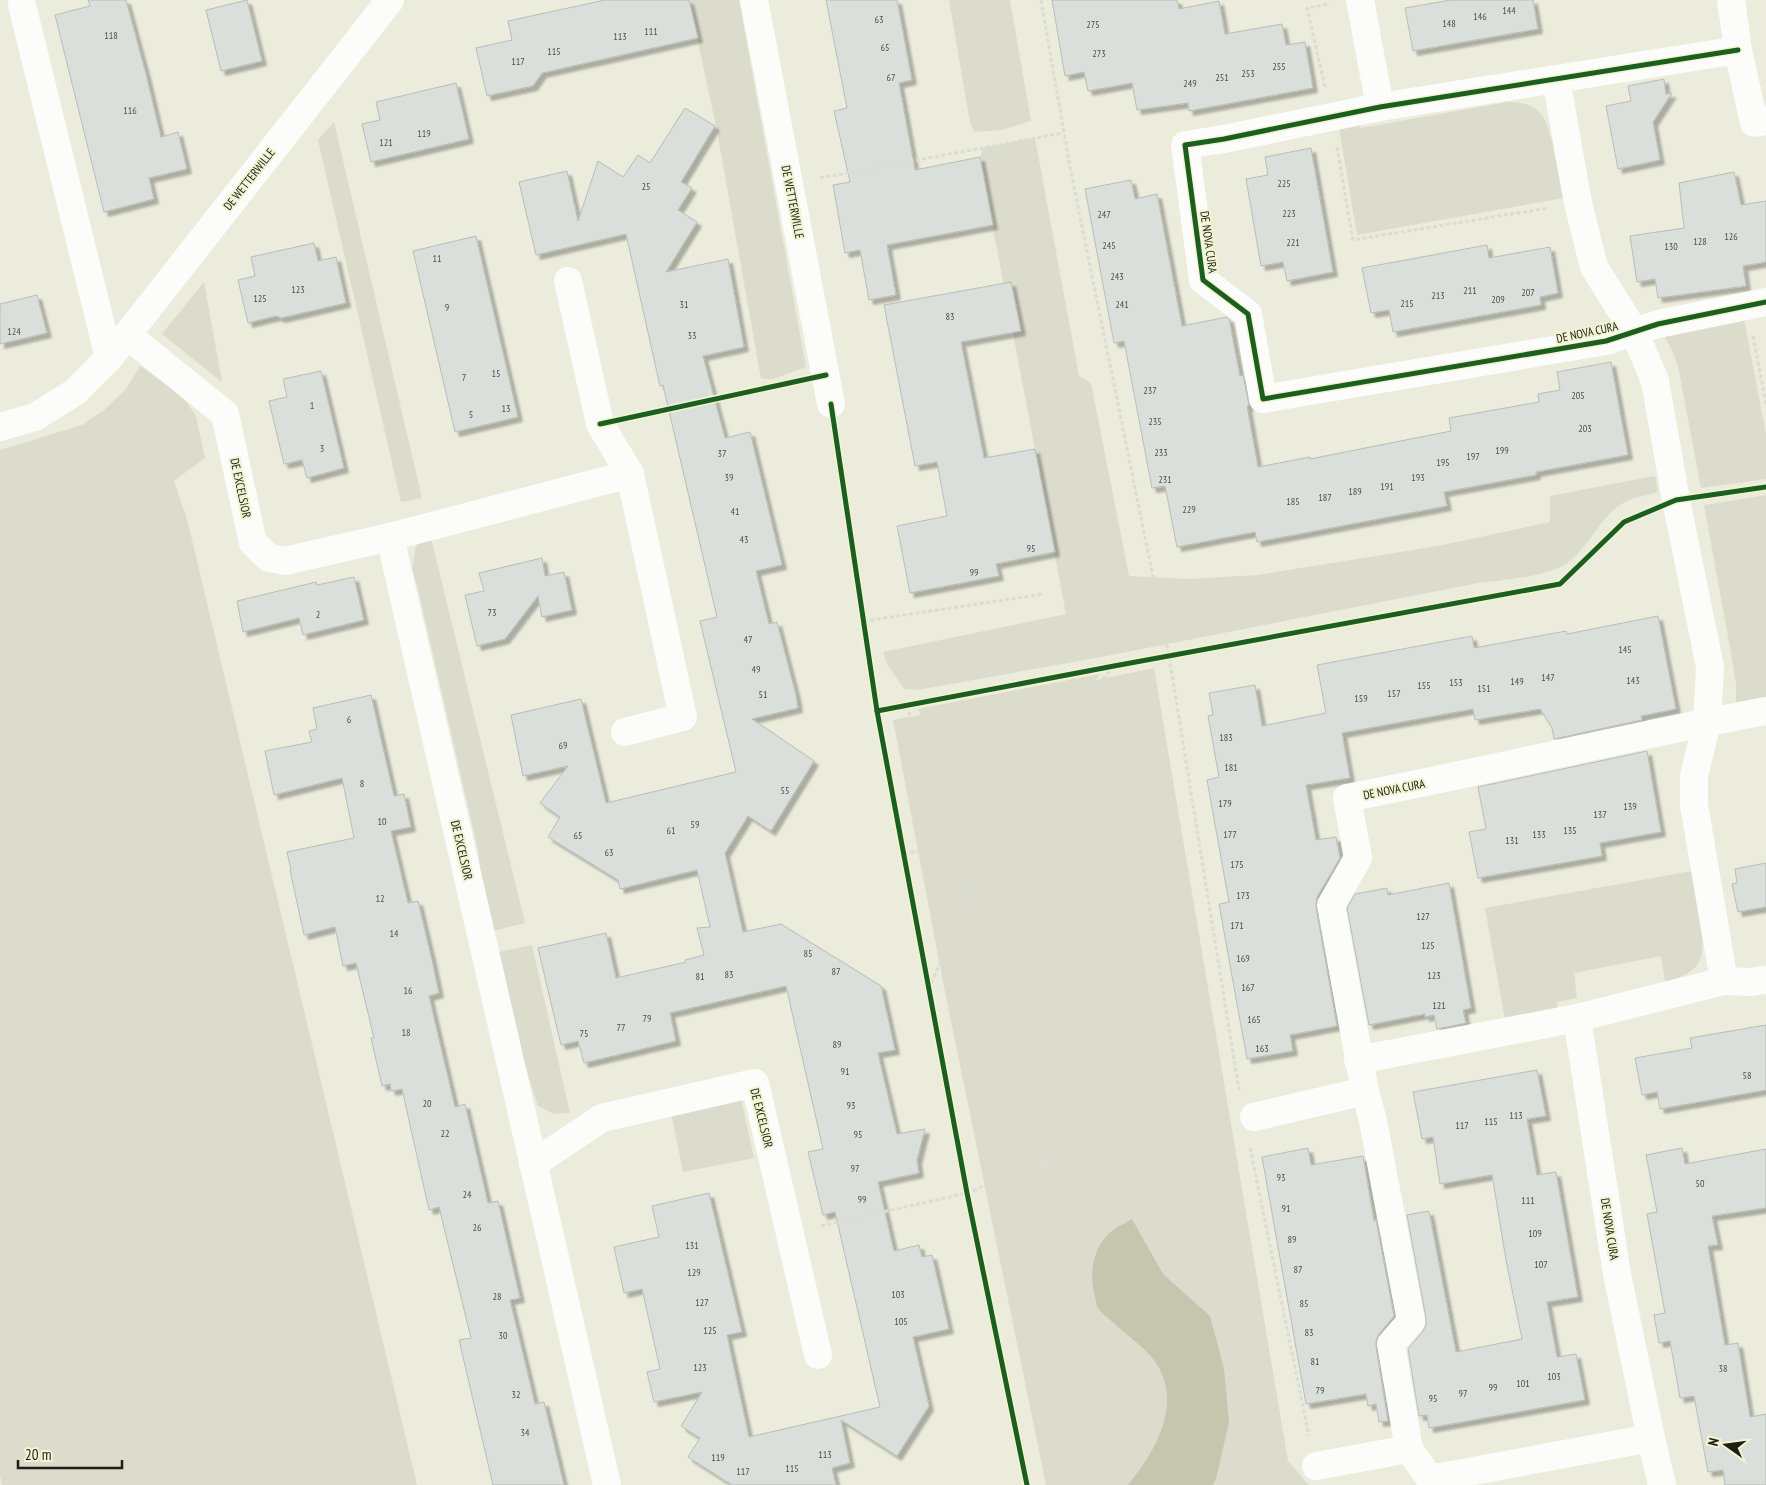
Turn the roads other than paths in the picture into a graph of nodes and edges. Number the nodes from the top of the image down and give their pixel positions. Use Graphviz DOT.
graph roads {
  1 [pos="390,0"];
  2 [pos="754,0"];
  3 [pos="1360,0"];
  4 [pos="1731,0"];
  5 [pos="22,4"];
  6 [pos="1738,50"];
  7 [pos="1556,79"];
  8 [pos="1380,108"];
  9 [pos="1766,121"];
  10 [pos="568,281"];
  11 [pos="1757,304"];
  12 [pos="1634,331"];
  13 [pos="127,335"];
  14 [pos="109,358"];
  15 [pos="831,404"];
  16 [pos="0,427"];
  17 [pos="630,474"];
  18 [pos="390,536"];
  19 [pos="1766,711"];
  20 [pos="1707,722"];
  21 [pos="625,732"];
  22 [pos="1766,980"];
  23 [pos="1724,981"];
  24 [pos="1576,1018"];
  25 [pos="1358,1060"];
  26 [pos="1365,1091"];
  27 [pos="1249,1119"];
  28 [pos="533,1164"];
  29 [pos="818,1356"];
  30 [pos="1650,1438"];
  31 [pos="1410,1449"];
  32 [pos="1316,1466"];
  33 [pos="607,1485"];
  34 [pos="1662,1485"];
  1 -- 13 [label="street, DE WETTERWILLE"];
  2 -- 15 [label="street, DE WETTERWILLE"];
  3 -- 8 [label="street"];
  4 -- 6 [label="street"];
  5 -- 14 [label="street"];
  6 -- 7 [label="street, DE NOVA CURA"];
  6 -- 9 [label="street"];
  7 -- 8 [label="street, DE NOVA CURA"];
  7 -- 12 [label="street, DE NOVA CURA"];
  8 -- 12 [label="street, DE NOVA CURA"];
  10 -- 17 [label="street"];
  11 -- 12 [label="street, DE NOVA CURA"];
  12 -- 20 [label="street, DE NOVA CURA"];
  13 -- 14 [label="street, DE WETTERWILLE"];
  13 -- 18 [label="street, DE EXCELSIOR"];
  14 -- 16 [label="street, DE WETTERWILLE"];
  17 -- 18 [label="street, DE EXCELSIOR"];
  17 -- 21 [label="street"];
  18 -- 28 [label="street, DE EXCELSIOR"];
  19 -- 20 [label="street, DE NOVA CURA"];
  20 -- 23 [label="street, DE NOVA CURA"];
  20 -- 25 [label="street, DE NOVA CURA"];
  22 -- 23 [label="street"];
  23 -- 24 [label="street"];
  24 -- 25 [label="street"];
  24 -- 30 [label="street, DE NOVA CURA"];
  25 -- 26 [label="street, DE NOVA CURA"];
  26 -- 27 [label="street"];
  26 -- 31 [label="street, DE NOVA CURA"];
  28 -- 29 [label="street, DE EXCELSIOR"];
  28 -- 33 [label="street, DE EXCELSIOR"];
  30 -- 31 [label="street, DE NOVA CURA"];
  30 -- 34 [label="street, DE NOVA CURA"];
  31 -- 32 [label="street"];
}
